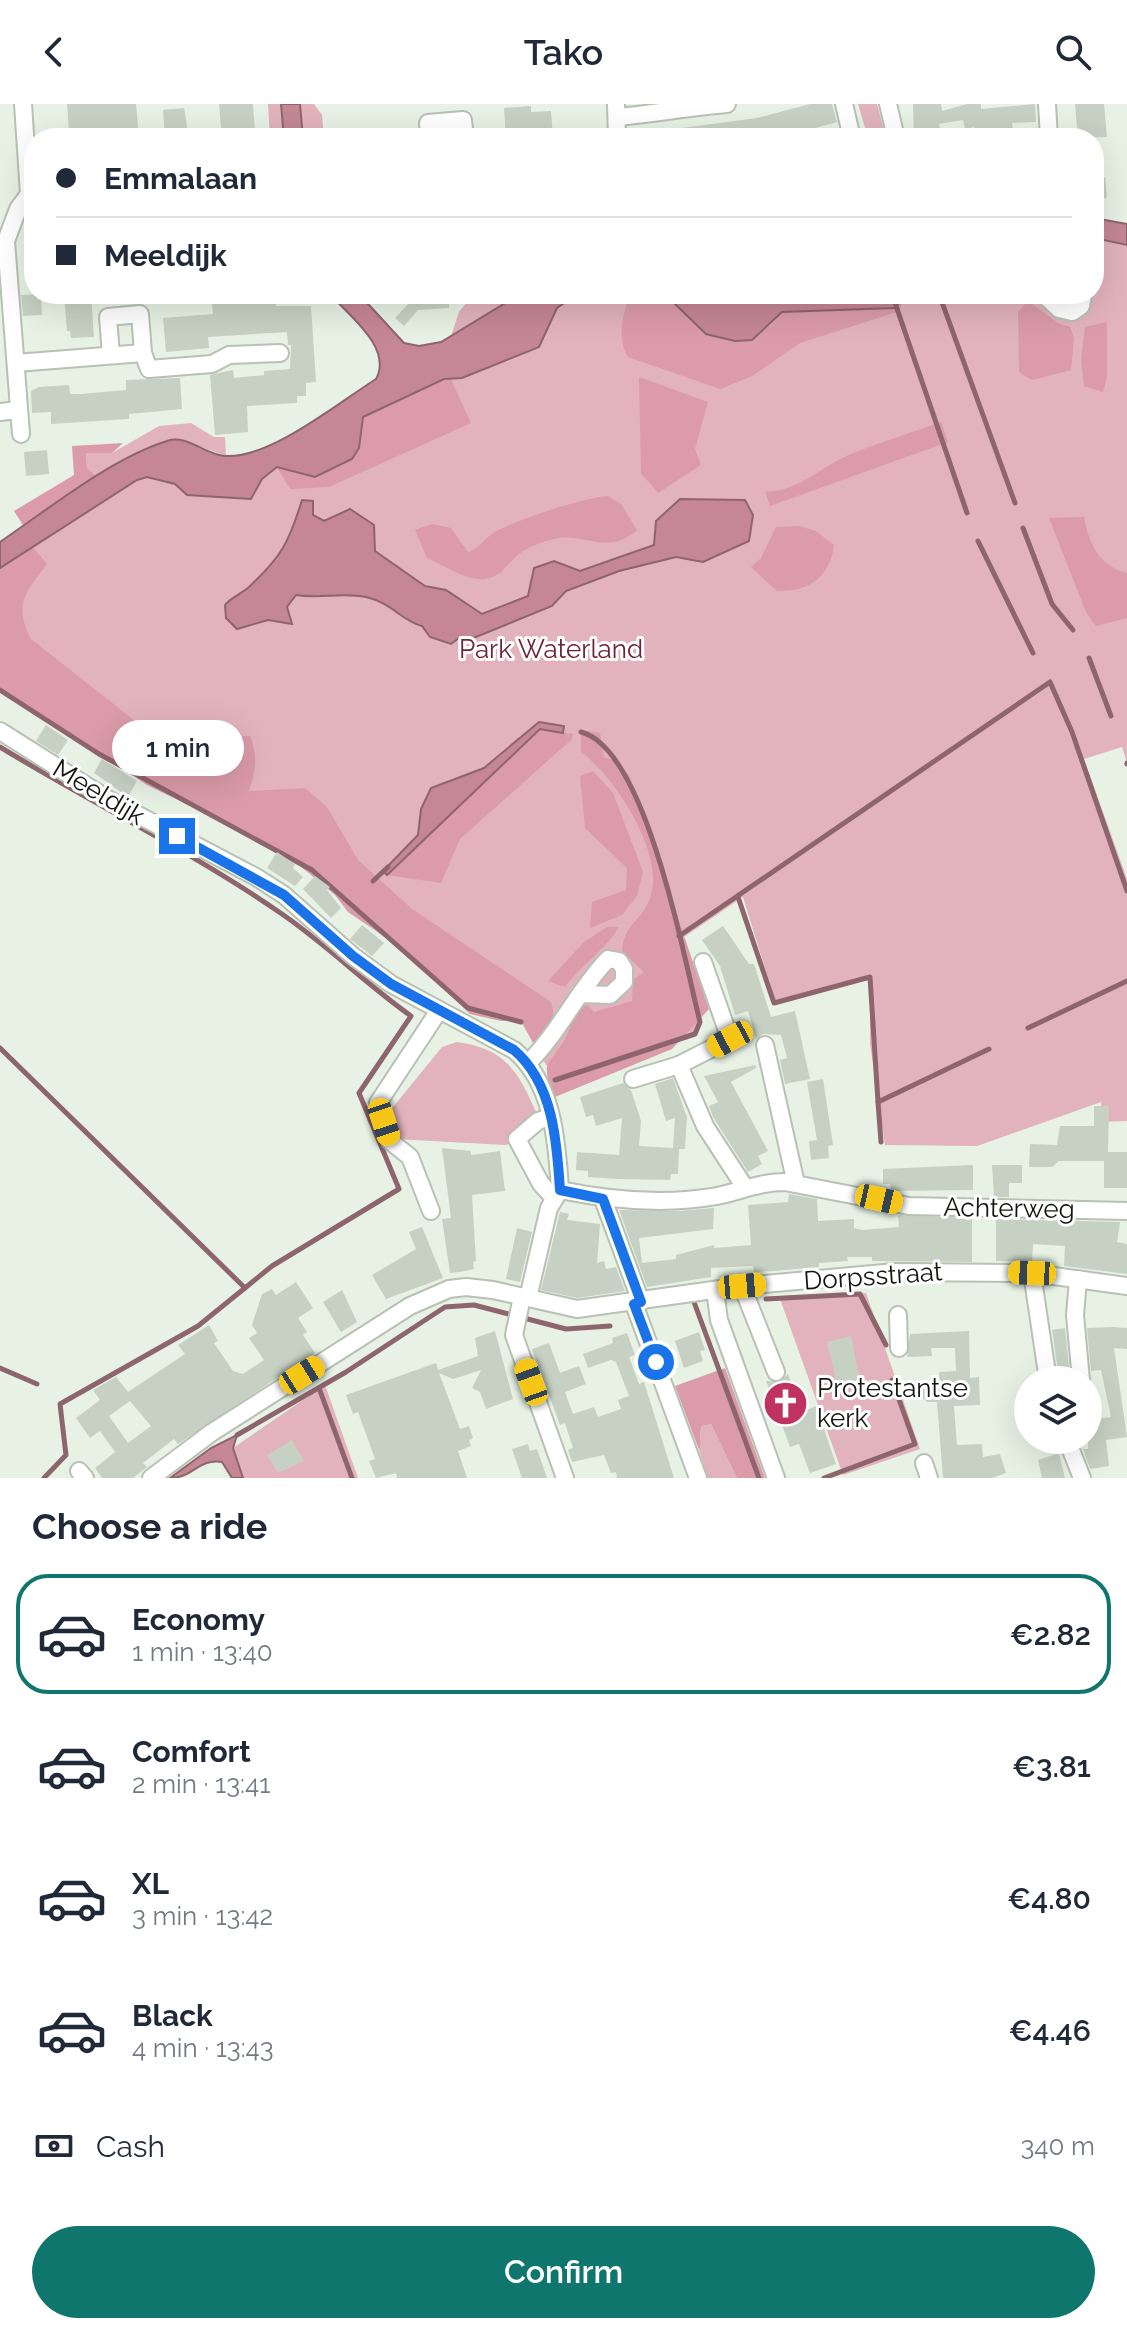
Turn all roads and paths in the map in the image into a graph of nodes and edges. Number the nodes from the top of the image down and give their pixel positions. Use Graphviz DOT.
graph roads {
  1 [pos="23,104"];
  2 [pos="727,104"];
  3 [pos="844,104"];
  4 [pos="888,104"];
  5 [pos="1047,104"];
  6 [pos="616,110"];
  7 [pos="25,128"];
  8 [pos="428,128"];
  9 [pos="464,128"];
  10 [pos="850,128"];
  11 [pos="894,128"];
  12 [pos="1048,128"];
  13 [pos="24,202"];
  14 [pos="18,209"];
  15 [pos="0,210"];
  16 [pos="1054,304"];
  17 [pos="1081,304"];
  18 [pos="143,353"];
  19 [pos="280,353"];
  20 [pos="111,355"];
  21 [pos="16,363"];
  22 [pos="18,410"];
  23 [pos="0,412"];
  24 [pos="21,434"];
  25 [pos="0,731"];
  26 [pos="703,962"];
  27 [pos="583,994"];
  28 [pos="438,1012"];
  29 [pos="765,1045"];
  30 [pos="529,1062"];
  31 [pos="679,1065"];
  32 [pos="633,1079"];
  33 [pos="550,1117"];
  34 [pos="796,1184"];
  35 [pos="744,1186"];
  36 [pos="557,1194"];
  37 [pos="603,1199"];
  38 [pos="431,1211"];
  39 [pos="1127,1211"];
  40 [pos="1032,1273"];
  41 [pos="1078,1279"];
  42 [pos="742,1286"];
  43 [pos="1127,1286"];
  44 [pos="715,1290"];
  45 [pos="638,1303"];
  46 [pos="521,1308"];
  47 [pos="898,1315"];
  48 [pos="899,1348"];
  49 [pos="1046,1366"];
  50 [pos="1080,1366"];
  51 [pos="776,1372"];
  52 [pos="1073,1454"];
  53 [pos="151,1478"];
  54 [pos="565,1478"];
  55 [pos="698,1478"];
  56 [pos="776,1478"];
  57 [pos="1082,1478"];
  1 -- 7 [label="street"];
  2 -- 6 [label="street"];
  3 -- 10 [label="street"];
  4 -- 11 [label="street"];
  5 -- 12 [label="street"];
  8 -- 9 [label="street"];
  13 -- 14 [label="street"];
  14 -- 15 [label="street"];
  14 -- 21 [label="street"];
  16 -- 17 [label="street"];
  18 -- 19 [label="street"];
  18 -- 20 [label="street"];
  18 -- 20 [label="street"];
  20 -- 21 [label="street"];
  21 -- 22 [label="street"];
  22 -- 23 [label="street"];
  22 -- 24 [label="street"];
  25 -- 28 [label="street, Meeldijk"];
  26 -- 31 [label="street"];
  27 -- 30 [label="street"];
  28 -- 30 [label="street, Meeldijk"];
  28 -- 38 [label="street"];
  29 -- 34 [label="street"];
  30 -- 33 [label="street"];
  31 -- 32 [label="street"];
  31 -- 35 [label="street"];
  33 -- 36 [label="street"];
  33 -- 36 [label="street"];
  34 -- 35 [label="street, Achterweg"];
  34 -- 39 [label="street, Achterweg"];
  35 -- 37 [label="street, Achterweg"];
  36 -- 37 [label="street, Achterweg"];
  36 -- 46 [label="street"];
  37 -- 45 [label="street"];
  40 -- 41 [label="street, Dorpsstraat"];
  40 -- 42 [label="street, Dorpsstraat"];
  40 -- 49 [label="street"];
  41 -- 43 [label="street, Dorpsstraat"];
  41 -- 50 [label="street"];
  42 -- 44 [label="street, Dorpsstraat"];
  42 -- 51 [label="street"];
  44 -- 45 [label="street, Dorpsstraat"];
  44 -- 56 [label="street"];
  45 -- 46 [label="street, Dorpsstraat"];
  45 -- 55 [label="street"];
  46 -- 53 [label="street, Dorpsstraat"];
  46 -- 54 [label="street"];
  47 -- 48 [label="street"];
  52 -- 57 [label="street"];
}
